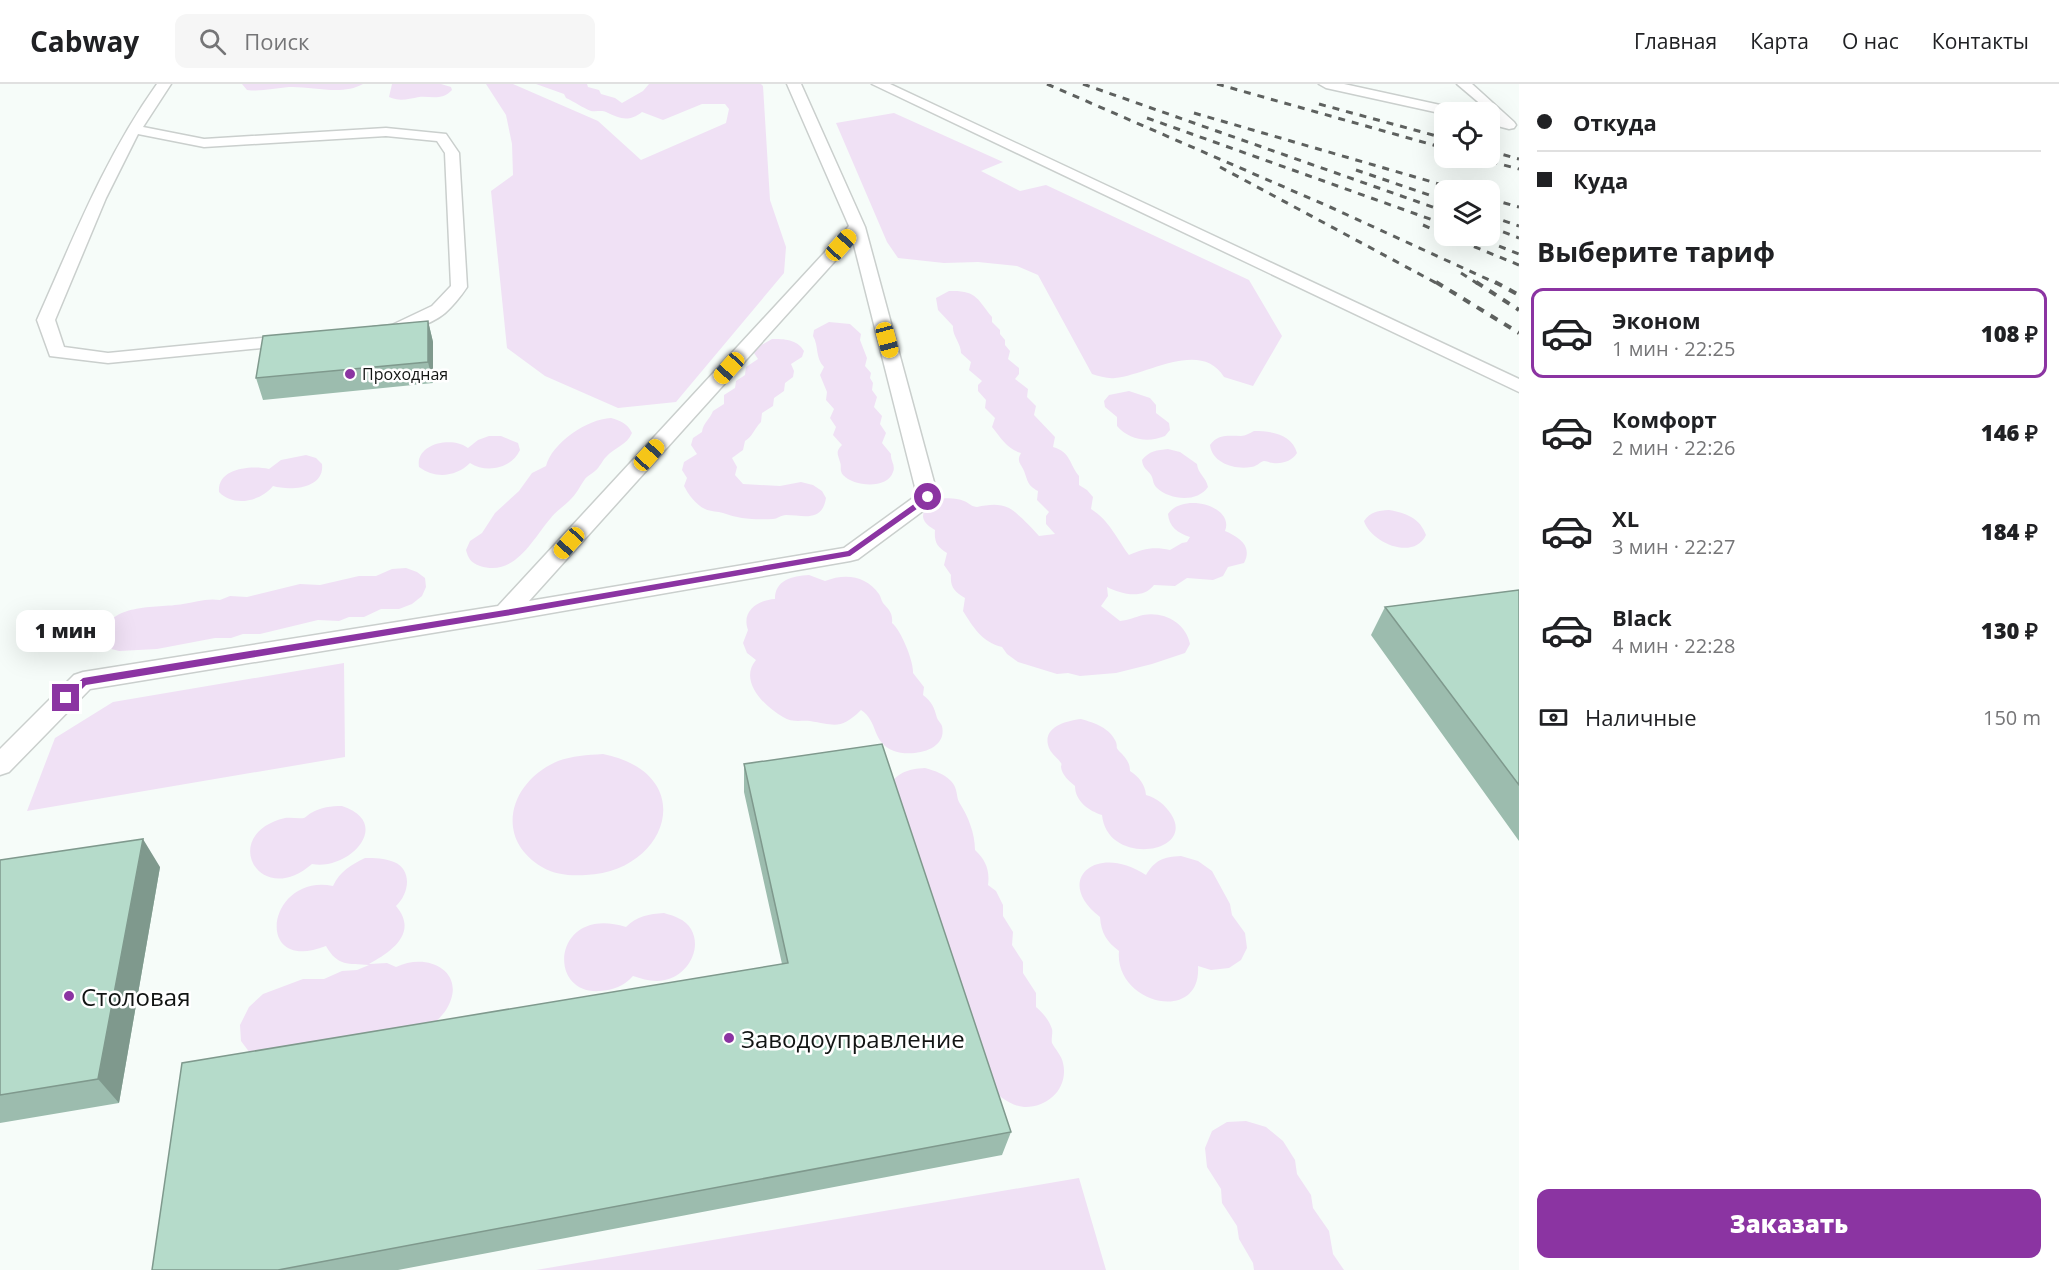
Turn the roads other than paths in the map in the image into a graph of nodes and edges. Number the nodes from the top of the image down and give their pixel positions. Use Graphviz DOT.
graph roads {
  1 [pos="164,84"];
  2 [pos="794,84"];
  3 [pos="879,84"];
  4 [pos="1326,84"];
  5 [pos="1464,84"];
  6 [pos="1484,102"];
  7 [pos="1434,108"];
  8 [pos="1500,117"];
  9 [pos="1500,123"];
  10 [pos="133,129"];
  11 [pos="857,227"];
  12 [pos="361,333"];
  13 [pos="303,339"];
  14 [pos="1519,386"];
  15 [pos="505,613"];
  16 [pos="0,765"];
  1 -- 10 [label="lane"];
  2 -- 11 [label="lane"];
  3 -- 14 [label="lane"];
  4 -- 7 [label="lane"];
  5 -- 6 [label="lane"];
  8 -- 9 [label="lane"];
  10 -- 12 [label="lane"];
  10 -- 13 [label="lane"];
  11 -- 15 [label="lane"];
  11 -- 15 [label="lane"];
  15 -- 16 [label="lane"];
}
